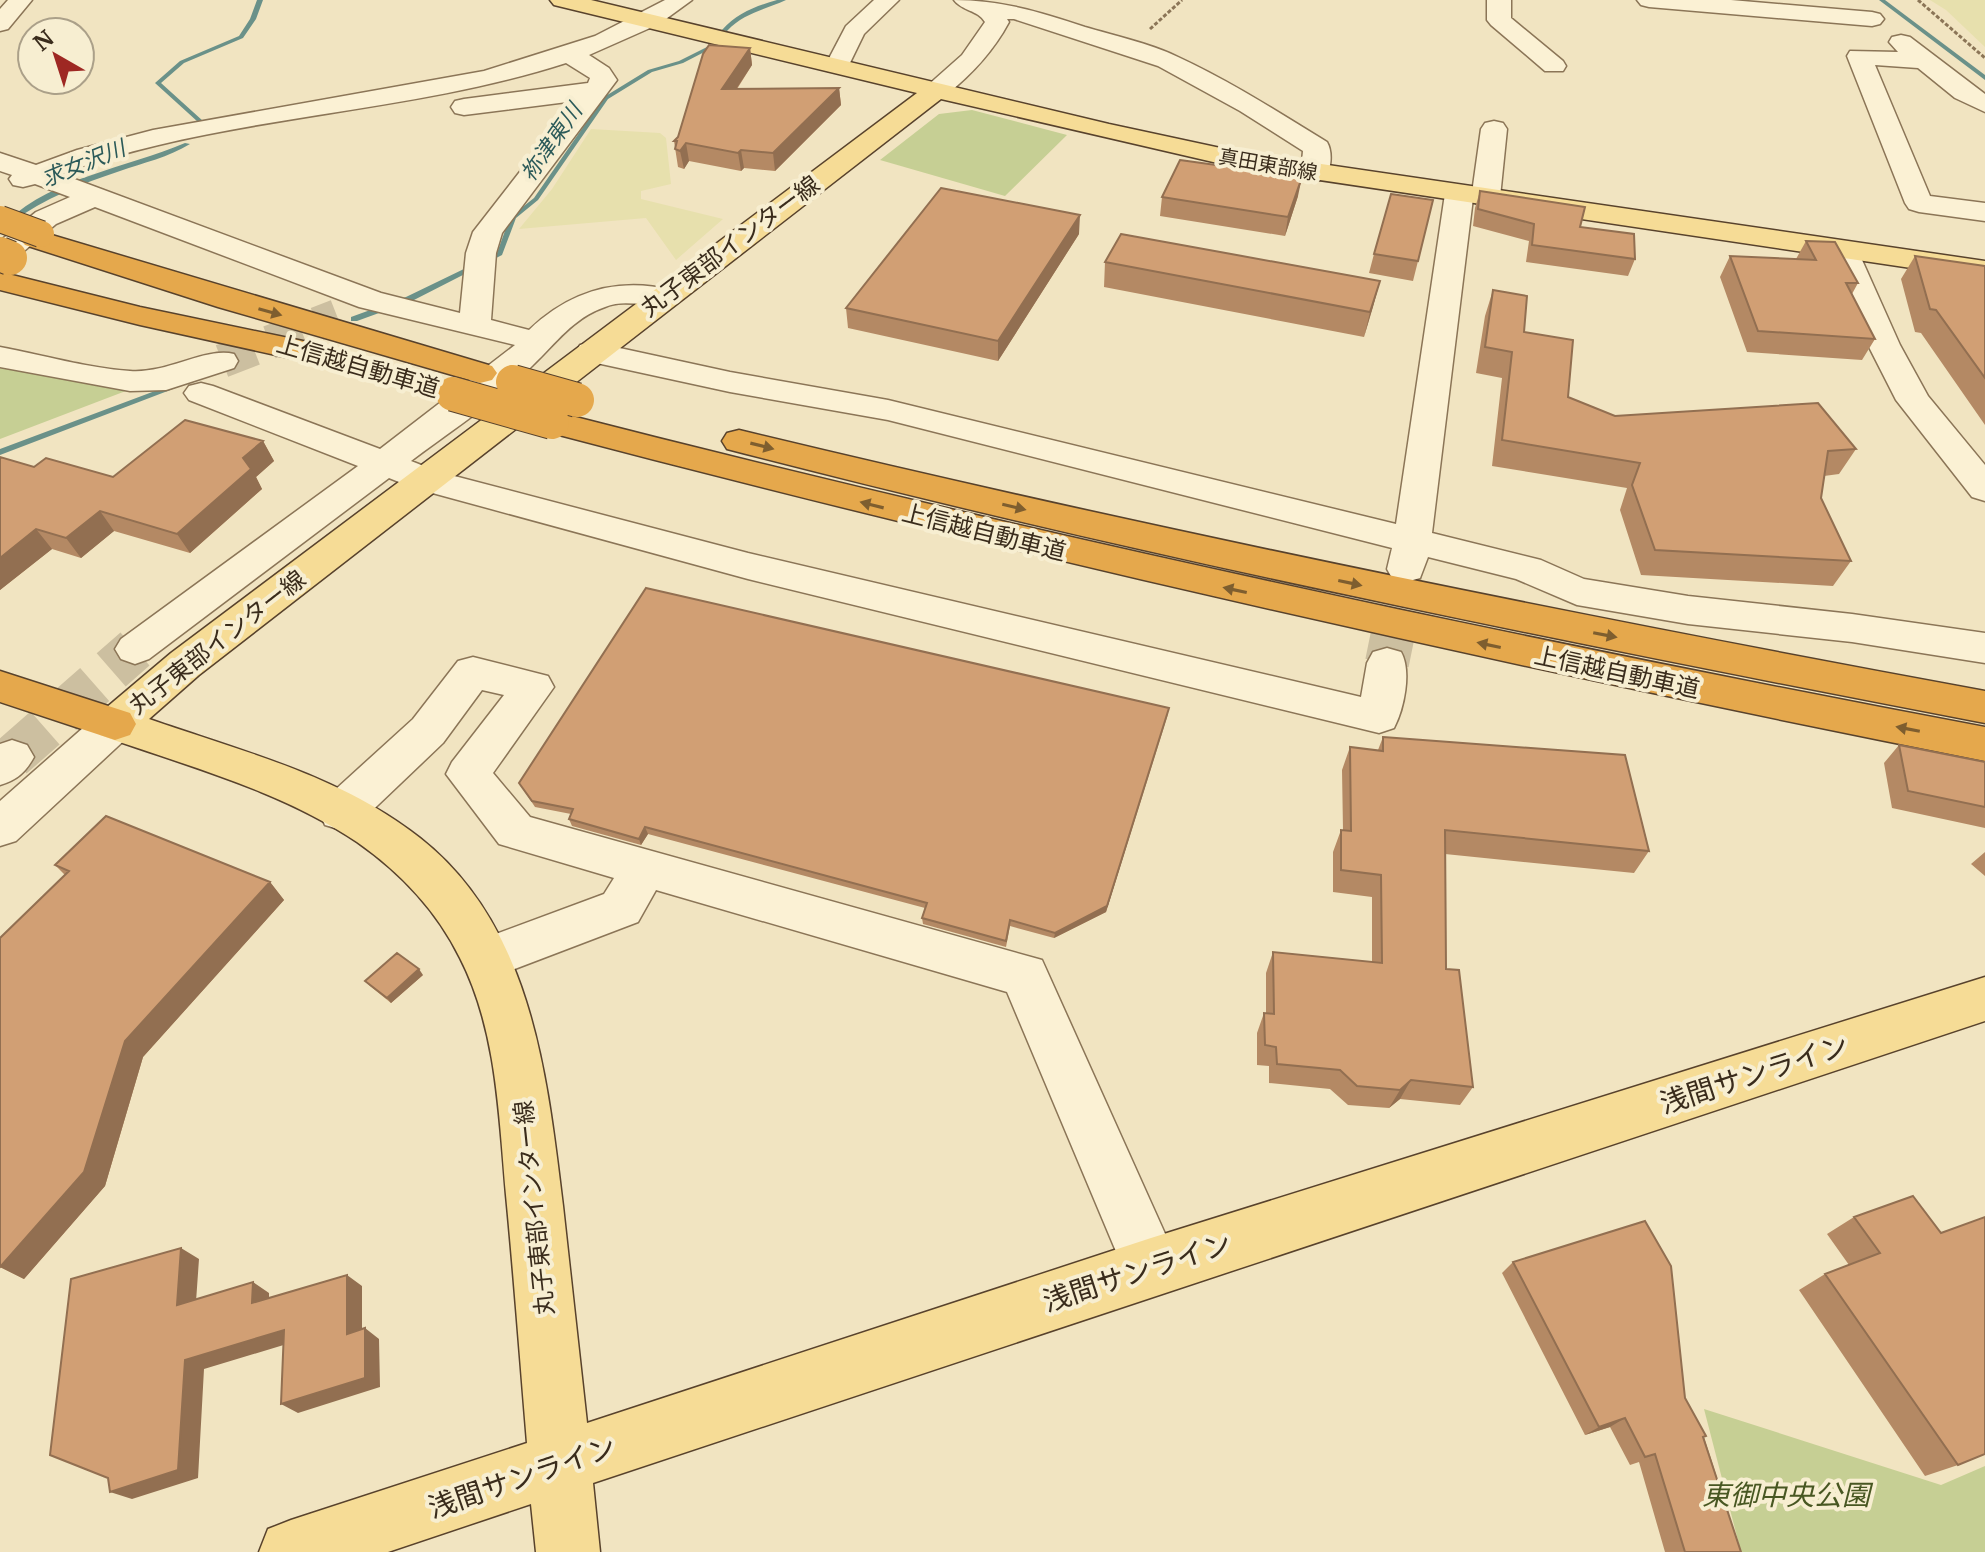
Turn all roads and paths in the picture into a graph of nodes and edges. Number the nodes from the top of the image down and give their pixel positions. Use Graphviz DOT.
graph roads {
  1 [pos="20,0"];
  2 [pos="562,0"];
  3 [pos="680,0"];
  4 [pos="887,0"];
  5 [pos="966,0"];
  6 [pos="1182,0"];
  7 [pos="1499,0"];
  8 [pos="1649,0"];
  9 [pos="1850,0"];
  10 [pos="1918,0"];
  11 [pos="1686,2"];
  12 [pos="990,11"];
  13 [pos="1872,19"];
  14 [pos="0,24"];
  15 [pos="650,25"];
  16 [pos="1128,48"];
  17 [pos="569,54"];
  18 [pos="1985,58"];
  19 [pos="1923,61"];
  20 [pos="837,66"];
  21 [pos="1554,66"];
  22 [pos="601,83"];
  23 [pos="936,91"];
  24 [pos="1985,104"];
  25 [pos="339,107"];
  26 [pos="1494,129"];
  27 [pos="0,161"];
  28 [pos="1315,173"];
  29 [pos="45,177"];
  30 [pos="0,190"];
  31 [pos="92,194"];
  32 [pos="1473,196"];
  33 [pos="1985,212"];
  34 [pos="0,219"];
  35 [pos="0,227"];
  36 [pos="1843,251"];
  37 [pos="14,254"];
  38 [pos="1985,270"];
  39 [pos="661,297"];
  40 [pos="385,304"];
  41 [pos="337,316"];
  42 [pos="475,325"];
  43 [pos="536,341"];
  44 [pos="592,352"];
  45 [pos="0,357"];
  46 [pos="222,361"];
  47 [pos="201,393"];
  48 [pos="565,411"];
  49 [pos="385,464"];
  50 [pos="427,480"];
  51 [pos="1985,489"];
  52 [pos="1409,555"];
  53 [pos="1985,648"];
  54 [pos="135,649"];
  55 [pos="1387,663"];
  56 [pos="0,686"];
  57 [pos="1985,707"];
  58 [pos="115,724"];
  59 [pos="1985,744"];
  60 [pos="341,812"];
  61 [pos="0,828"];
  62 [pos="645,867"];
  63 [pos="486,959"];
  64 [pos="1985,999"];
  65 [pos="1151,1267"];
  66 [pos="561,1465"];
  67 [pos="291,1552"];
  68 [pos="568,1552"];
  1 -- 14 [label="street"];
  2 -- 15 [label="main road, 真田東部線"];
  3 -- 15 [label="street"];
  4 -- 20 [label="street"];
  5 -- 12 [label="street"];
  6 -- 16 [label="path"];
  7 -- 21 [label="street"];
  8 -- 11 [label="street"];
  9 -- 13 [label="street"];
  10 -- 18 [label="path"];
  11 -- 13 [label="street"];
  12 -- 16 [label="street"];
  12 -- 23 [label="street"];
  13 -- 19 [label="street"];
  15 -- 17 [label="street"];
  15 -- 20 [label="main road, 真田東部線"];
  15 -- 22 [label="street"];
  16 -- 28 [label="street"];
  17 -- 22 [label="street"];
  17 -- 25 [label="street"];
  19 -- 24 [label="street"];
  19 -- 33 [label="street"];
  20 -- 23 [label="main road, 真田東部線"];
  22 -- 25 [label="street"];
  22 -- 42 [label="street"];
  23 -- 28 [label="main road, 真田東部線"];
  23 -- 39 [label="main road, 丸子東部インター線"];
  25 -- 29 [label="street"];
  26 -- 32 [label="street"];
  27 -- 29 [label="street"];
  28 -- 32 [label="main road, 真田東部線"];
  29 -- 30 [label="street"];
  29 -- 31 [label="street"];
  31 -- 37 [label="street"];
  31 -- 40 [label="street"];
  32 -- 36 [label="main road, 真田東部線"];
  32 -- 52 [label="street"];
  34 -- 37 [label="highway, bridge"];
  35 -- 37 [label="highway, 上信越自動車道"];
  36 -- 38 [label="main road, 真田東部線"];
  36 -- 51 [label="street"];
  37 -- 48 [label="highway, 上信越自動車道, bridge"];
  37 -- 48 [label="highway, 上信越自動車道, one-way, bridge"];
  39 -- 43 [label="street"];
  39 -- 44 [label="main road, 丸子東部インター線"];
  40 -- 41 [label="street"];
  40 -- 42 [label="street"];
  42 -- 43 [label="street"];
  43 -- 49 [label="street"];
  44 -- 50 [label="main road, 丸子東部インター線"];
  44 -- 52 [label="street"];
  45 -- 46 [label="street"];
  47 -- 49 [label="street"];
  48 -- 57 [label="highway, 上信越自動車道, one-way"];
  59 -- 48 [label="highway, 上信越自動車道, one-way"];
  49 -- 50 [label="street"];
  49 -- 54 [label="street"];
  50 -- 55 [label="street"];
  50 -- 58 [label="main road, 丸子東部インター線"];
  52 -- 53 [label="street"];
  56 -- 58 [label="highway"];
  58 -- 60 [label="main road, 丸子東部インター線"];
  58 -- 61 [label="street"];
  60 -- 62 [label="street"];
  60 -- 63 [label="main road, 丸子東部インター線"];
  62 -- 63 [label="street"];
  62 -- 65 [label="street"];
  63 -- 66 [label="main road, 丸子東部インター線"];
  64 -- 65 [label="main road, 浅間サンライン"];
  65 -- 66 [label="main road, 浅間サンライン"];
  66 -- 67 [label="main road, 浅間サンライン"];
  66 -- 68 [label="main road, 丸子東部インター線"];
}
